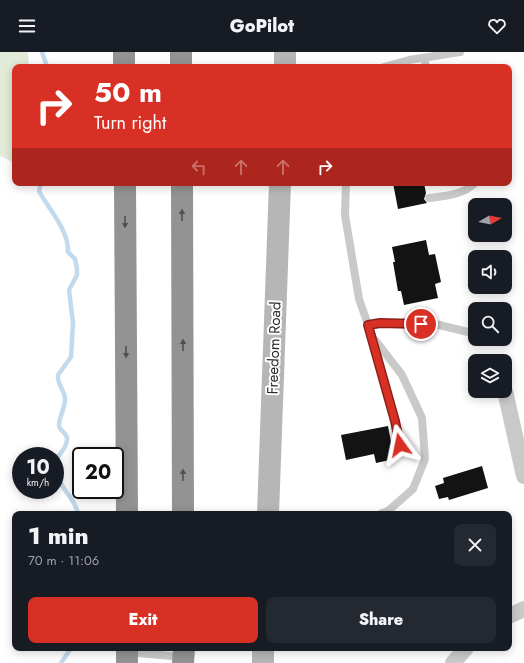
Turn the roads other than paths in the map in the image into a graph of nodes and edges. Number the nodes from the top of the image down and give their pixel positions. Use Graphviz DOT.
graph roads {
  1 [pos="124,52"];
  2 [pos="181,52"];
  3 [pos="285,52"];
  4 [pos="460,52"];
  5 [pos="424,58"];
  6 [pos="124,64"];
  7 [pos="181,64"];
  8 [pos="285,64"];
  9 [pos="397,64"];
  10 [pos="425,64"];
  11 [pos="125,186"];
  12 [pos="182,186"];
  13 [pos="280,186"];
  14 [pos="346,186"];
  15 [pos="472,186"];
  16 [pos="429,198"];
  17 [pos="368,325"];
  18 [pos="468,332"];
  19 [pos="372,336"];
  20 [pos="507,398"];
  21 [pos="400,445"];
  22 [pos="524,476"];
  23 [pos="127,511"];
  24 [pos="183,511"];
  25 [pos="268,511"];
  26 [pos="388,511"];
  27 [pos="524,609"];
  28 [pos="512,615"];
  29 [pos="263,651"];
  30 [pos="463,651"];
  31 [pos="127,654"];
  32 [pos="184,656"];
  33 [pos="263,663"];
  34 [pos="453,663"];
  1 -- 6 [label="highway"];
  2 -- 7 [label="highway"];
  3 -- 8 [label="street"];
  4 -- 5 [label="lane"];
  5 -- 9 [label="lane"];
  5 -- 10 [label="lane"];
  11 -- 23 [label="highway, one-way"];
  24 -- 12 [label="highway, one-way"];
  13 -- 25 [label="street, Freedom Road"];
  14 -- 17 [label="lane"];
  15 -- 16 [label="lane"];
  17 -- 18 [label="lane"];
  17 -- 19 [label="lane"];
  19 -- 21 [label="lane"];
  19 -- 26 [label="lane"];
  20 -- 22 [label="street"];
  27 -- 28 [label="street"];
  29 -- 33 [label="street"];
  30 -- 34 [label="street"];
  31 -- 32 [label="lane"];
}
